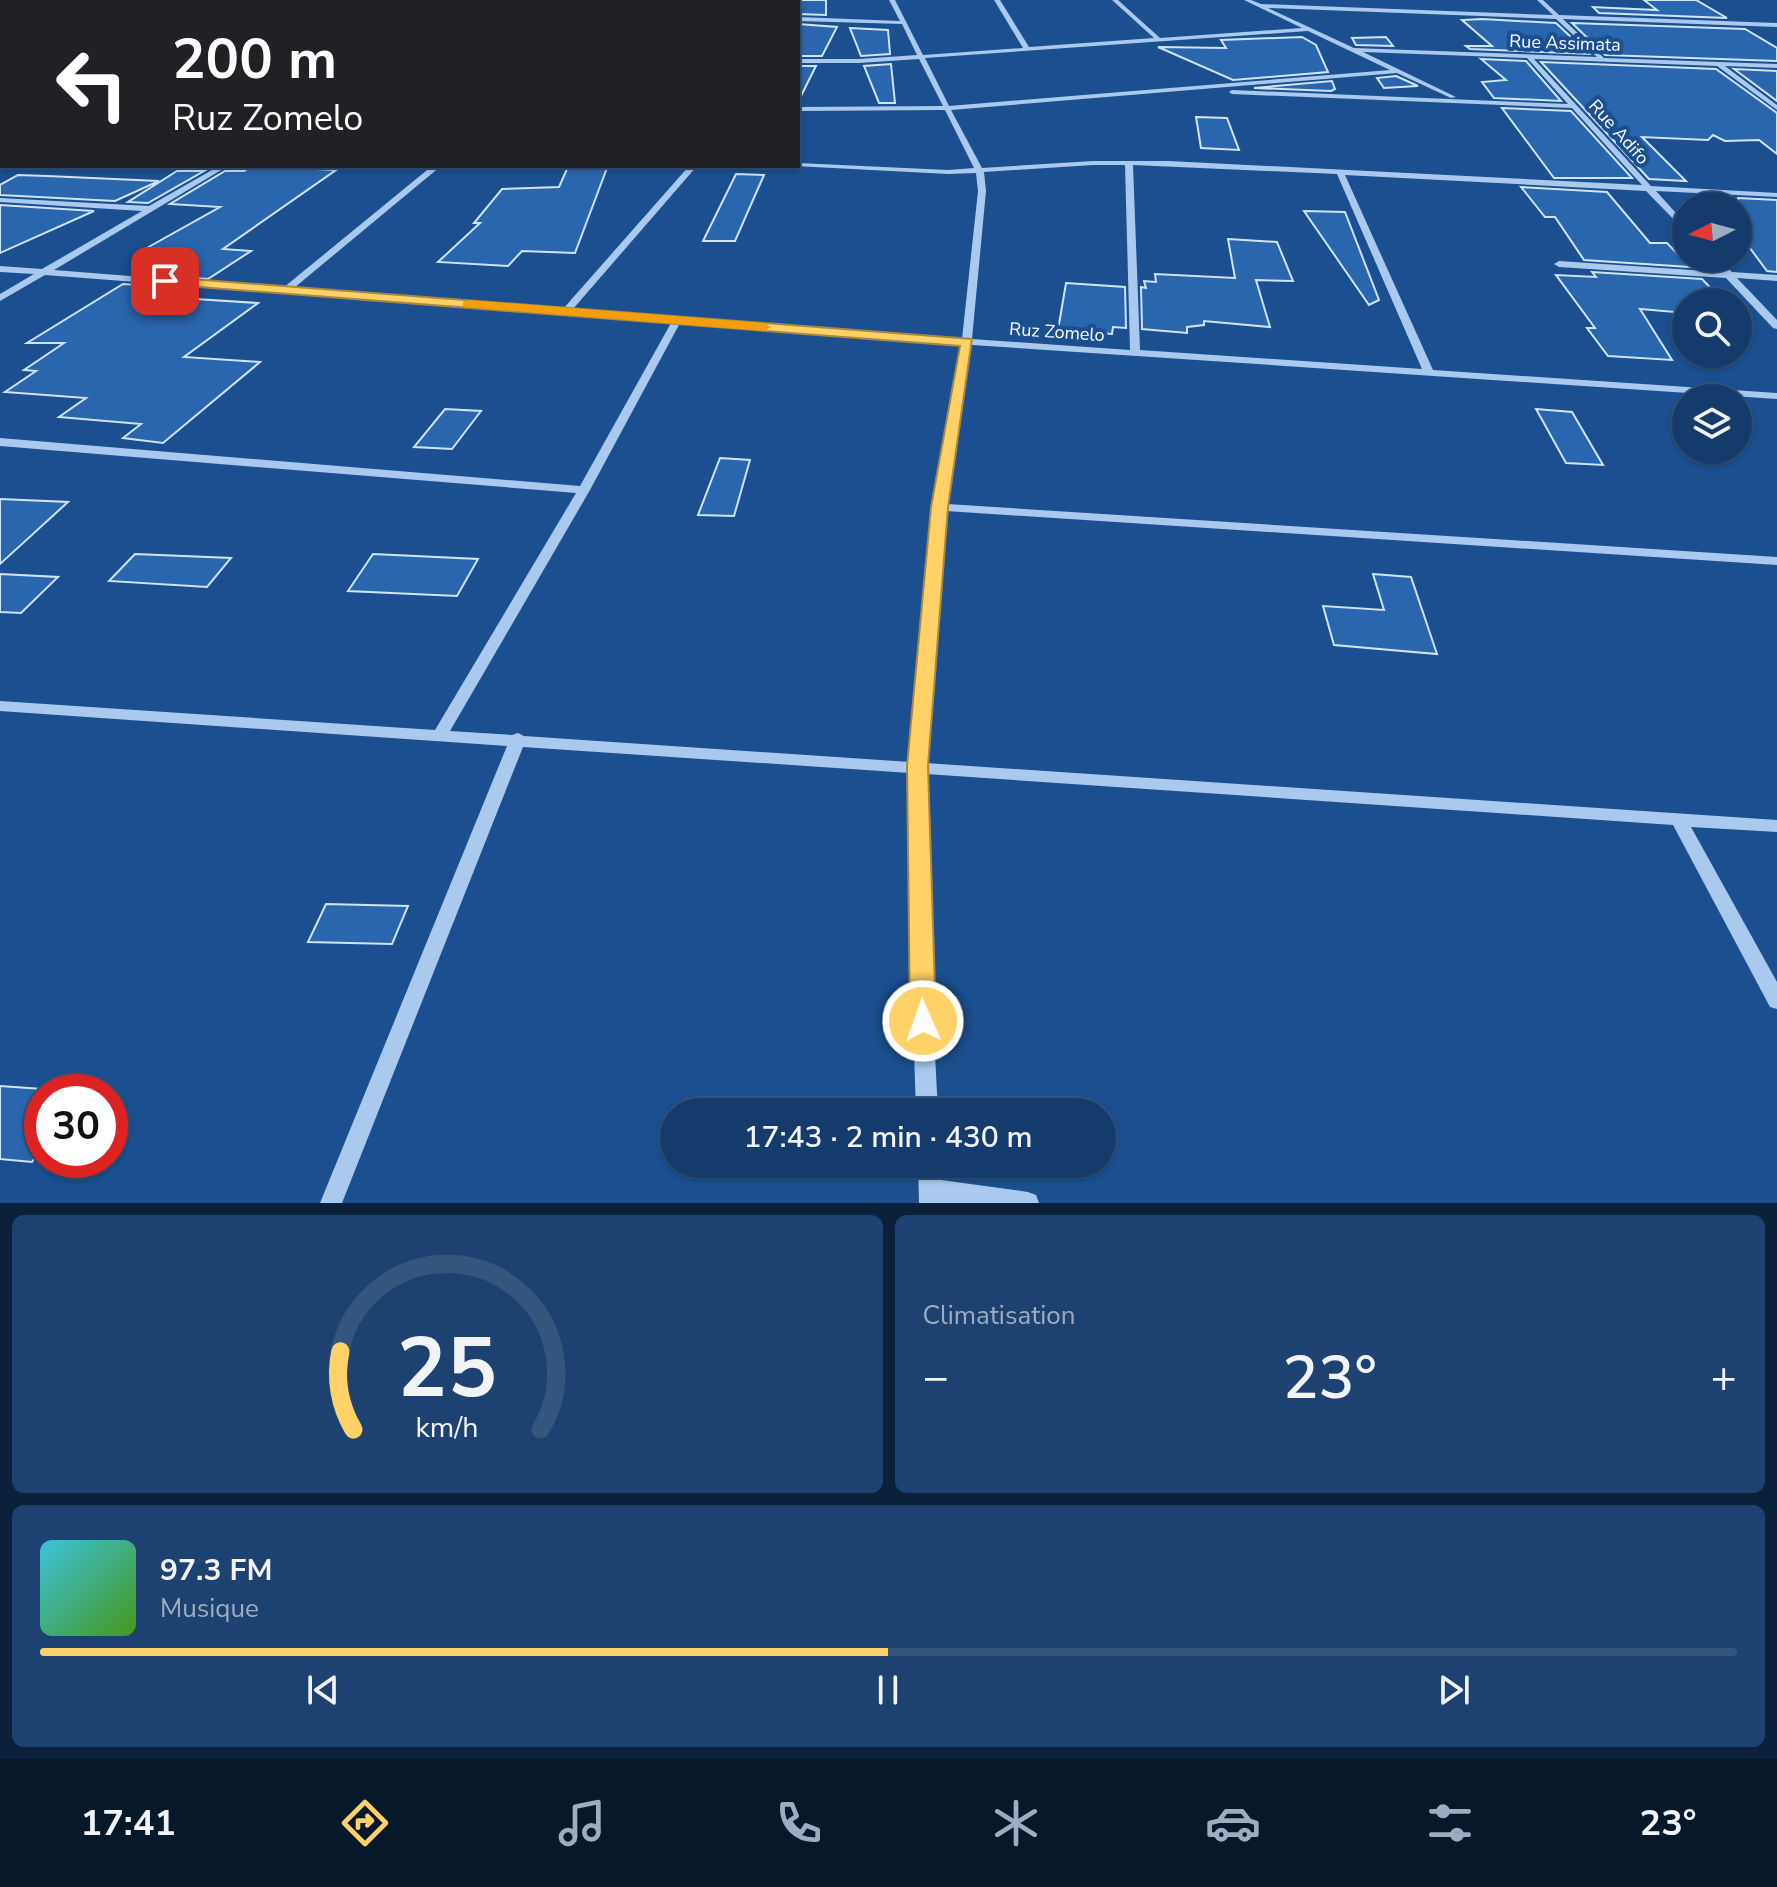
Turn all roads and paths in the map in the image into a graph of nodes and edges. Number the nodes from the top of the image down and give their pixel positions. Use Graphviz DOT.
graph roads {
  1 [pos="892,0"];
  2 [pos="997,0"];
  3 [pos="1115,0"];
  4 [pos="1247,0"];
  5 [pos="1540,0"];
  6 [pos="1261,6"];
  7 [pos="1557,16"];
  8 [pos="800,19"];
  9 [pos="901,23"];
  10 [pos="1777,25"];
  11 [pos="1309,29"];
  12 [pos="1159,40"];
  13 [pos="1027,49"];
  14 [pos="1352,50"];
  15 [pos="920,56"];
  16 [pos="1528,56"];
  17 [pos="1602,59"];
  18 [pos="800,61"];
  19 [pos="1719,63"];
  20 [pos="1777,66"];
  21 [pos="1397,71"];
  22 [pos="1164,89"];
  23 [pos="1460,101"];
  24 [pos="1574,106"];
  25 [pos="946,108"];
  26 [pos="1777,108"];
  27 [pos="800,109"];
  28 [pos="1129,163"];
  29 [pos="800,165"];
  30 [pos="221,168"];
  31 [pos="435,168"];
  32 [pos="691,168"];
  33 [pos="980,172"];
  34 [pos="1340,172"];
  35 [pos="1648,188"];
  36 [pos="1777,195"];
  37 [pos="0,200"];
  38 [pos="151,209"];
  39 [pos="1672,214"];
  40 [pos="1559,264"];
  41 [pos="0,269"];
  42 [pos="44,272"];
  43 [pos="1725,272"];
  44 [pos="1728,275"];
  45 [pos="1777,278"];
  46 [pos="286,290"];
  47 [pos="0,298"];
  48 [pos="565,312"];
  49 [pos="677,320"];
  50 [pos="1777,326"];
  51 [pos="967,342"];
  52 [pos="1135,354"];
  53 [pos="1429,372"];
  54 [pos="1777,396"];
  55 [pos="0,442"];
  56 [pos="584,490"];
  57 [pos="940,507"];
  58 [pos="1777,561"];
  59 [pos="0,706"];
  60 [pos="440,734"];
  61 [pos="518,739"];
  62 [pos="918,766"];
  63 [pos="1678,818"];
  64 [pos="1777,826"];
  65 [pos="1777,1001"];
  66 [pos="926,1098"];
  67 [pos="930,1196"];
  68 [pos="331,1203"];
  69 [pos="1028,1203"];
  1 -- 9 [label="street"];
  2 -- 13 [label="street"];
  3 -- 12 [label="street"];
  4 -- 6 [label="street"];
  5 -- 7 [label="street"];
  6 -- 7 [label="street"];
  6 -- 11 [label="street"];
  7 -- 10 [label="street"];
  7 -- 17 [label="street"];
  8 -- 9 [label="street"];
  9 -- 15 [label="street"];
  11 -- 12 [label="street"];
  11 -- 14 [label="street"];
  12 -- 13 [label="street"];
  13 -- 15 [label="street"];
  14 -- 16 [label="street, Rue Assimata"];
  14 -- 21 [label="street"];
  15 -- 18 [label="street"];
  15 -- 25 [label="street"];
  16 -- 17 [label="street, Rue Assimata"];
  16 -- 24 [label="street, Rue Adifo"];
  17 -- 19 [label="street, Rue Assimata"];
  19 -- 20 [label="street, Rue Assimata"];
  19 -- 26 [label="street"];
  21 -- 22 [label="street"];
  21 -- 23 [label="street"];
  22 -- 23 [label="street"];
  22 -- 25 [label="street"];
  23 -- 24 [label="street"];
  24 -- 35 [label="street, Rue Adifo"];
  25 -- 27 [label="street"];
  25 -- 33 [label="street"];
  28 -- 33 [label="street"];
  28 -- 34 [label="street"];
  28 -- 52 [label="street"];
  29 -- 33 [label="street"];
  30 -- 38 [label="street"];
  31 -- 46 [label="street"];
  32 -- 48 [label="street"];
  33 -- 51 [label="street"];
  34 -- 35 [label="street"];
  34 -- 53 [label="street"];
  35 -- 36 [label="street"];
  35 -- 39 [label="street, Rue Adifo"];
  37 -- 38 [label="street"];
  38 -- 42 [label="street"];
  40 -- 44 [label="street"];
  41 -- 42 [label="street, Ruz Zomelo"];
  42 -- 46 [label="street, Ruz Zomelo"];
  42 -- 47 [label="street"];
  43 -- 44 [label="street"];
  44 -- 45 [label="street"];
  44 -- 50 [label="street"];
  46 -- 48 [label="street, Ruz Zomelo"];
  48 -- 49 [label="street, Ruz Zomelo"];
  49 -- 51 [label="street, Ruz Zomelo"];
  49 -- 56 [label="street"];
  51 -- 52 [label="street, Ruz Zomelo"];
  51 -- 57 [label="street"];
  52 -- 53 [label="street, Ruz Zomelo"];
  53 -- 54 [label="street, Ruz Zomelo"];
  55 -- 56 [label="street"];
  56 -- 60 [label="street"];
  57 -- 58 [label="street"];
  57 -- 62 [label="street"];
  59 -- 60 [label="street"];
  60 -- 61 [label="street"];
  61 -- 62 [label="street"];
  61 -- 68 [label="street"];
  62 -- 63 [label="street"];
  62 -- 66 [label="street"];
  63 -- 64 [label="street"];
  63 -- 65 [label="street"];
  67 -- 69 [label="street"];
}
